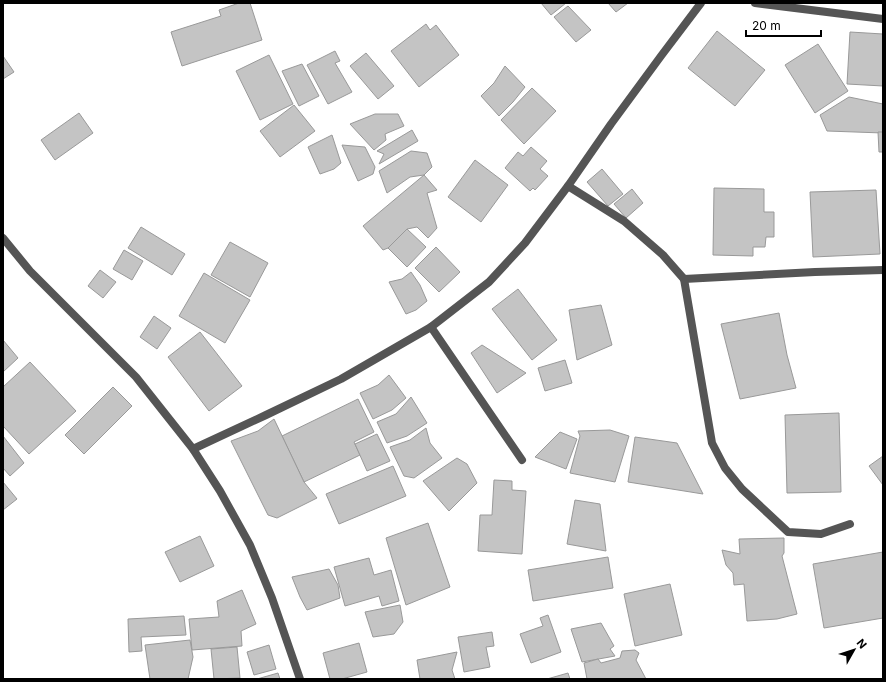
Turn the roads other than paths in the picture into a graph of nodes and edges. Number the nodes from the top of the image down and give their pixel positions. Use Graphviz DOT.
graph roads {
  1 [pos="702,3"];
  2 [pos="755,3"];
  3 [pos="883,19"];
  4 [pos="568,186"];
  5 [pos="3,238"];
  6 [pos="883,270"];
  7 [pos="684,279"];
  8 [pos="431,326"];
  9 [pos="193,449"];
  10 [pos="522,460"];
  11 [pos="850,524"];
  12 [pos="300,679"];
  1 -- 4 [label="street"];
  2 -- 3 [label="street"];
  4 -- 7 [label="street"];
  4 -- 8 [label="street"];
  5 -- 9 [label="street"];
  6 -- 7 [label="street"];
  7 -- 11 [label="street"];
  8 -- 9 [label="street"];
  8 -- 10 [label="street"];
  9 -- 12 [label="street"];
}
